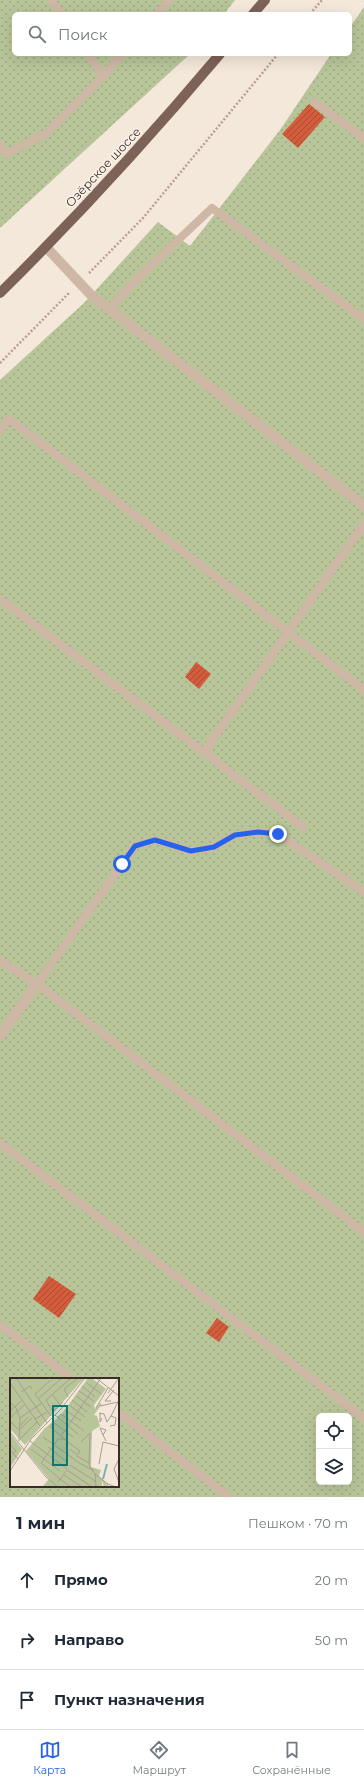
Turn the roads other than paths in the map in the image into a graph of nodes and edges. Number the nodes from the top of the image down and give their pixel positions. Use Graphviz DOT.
graph roads {
  1 [pos="51,0"];
  2 [pos="169,0"];
  3 [pos="265,0"];
  4 [pos="60,12"];
  5 [pos="159,12"];
  6 [pos="255,12"];
  7 [pos="89,56"];
  8 [pos="120,56"];
  9 [pos="218,56"];
  10 [pos="103,76"];
  11 [pos="314,102"];
  12 [pos="364,138"];
  13 [pos="0,145"];
  14 [pos="46,247"];
  15 [pos="0,293"];
  16 [pos="109,309"];
  17 [pos="364,319"];
  18 [pos="0,431"];
  19 [pos="364,506"];
  20 [pos="364,524"];
  21 [pos="0,599"];
  22 [pos="287,632"];
  23 [pos="364,690"];
  24 [pos="204,752"];
  25 [pos="303,827"];
  26 [pos="364,892"];
  27 [pos="0,960"];
  28 [pos="37,984"];
  29 [pos="0,1036"];
  30 [pos="0,1143"];
  31 [pos="364,1232"];
  32 [pos="0,1325"];
  33 [pos="72,1378"];
  34 [pos="119,1413"];
  35 [pos="364,1418"];
  36 [pos="229,1497"];
  1 -- 4 [label="lane"];
  2 -- 5 [label="lane"];
  3 -- 6 [label="main road"];
  7 -- 10 [label="lane"];
  8 -- 10 [label="lane"];
  9 -- 14 [label="main road, Озёрское шоссе"];
  10 -- 13 [label="lane"];
  11 -- 12 [label="lane"];
  14 -- 15 [label="main road, Озёрское шоссе"];
  14 -- 16 [label="street"];
  16 -- 17 [label="lane"];
  16 -- 19 [label="street"];
  18 -- 22 [label="lane"];
  20 -- 22 [label="lane"];
  21 -- 24 [label="lane"];
  22 -- 23 [label="lane"];
  22 -- 24 [label="lane"];
  24 -- 25 [label="lane"];
  26 -- 28 [label="lane"];
  27 -- 28 [label="lane"];
  28 -- 29 [label="street"];
  28 -- 31 [label="lane"];
  30 -- 35 [label="lane"];
  32 -- 33 [label="lane"];
  34 -- 36 [label="lane"];
}
